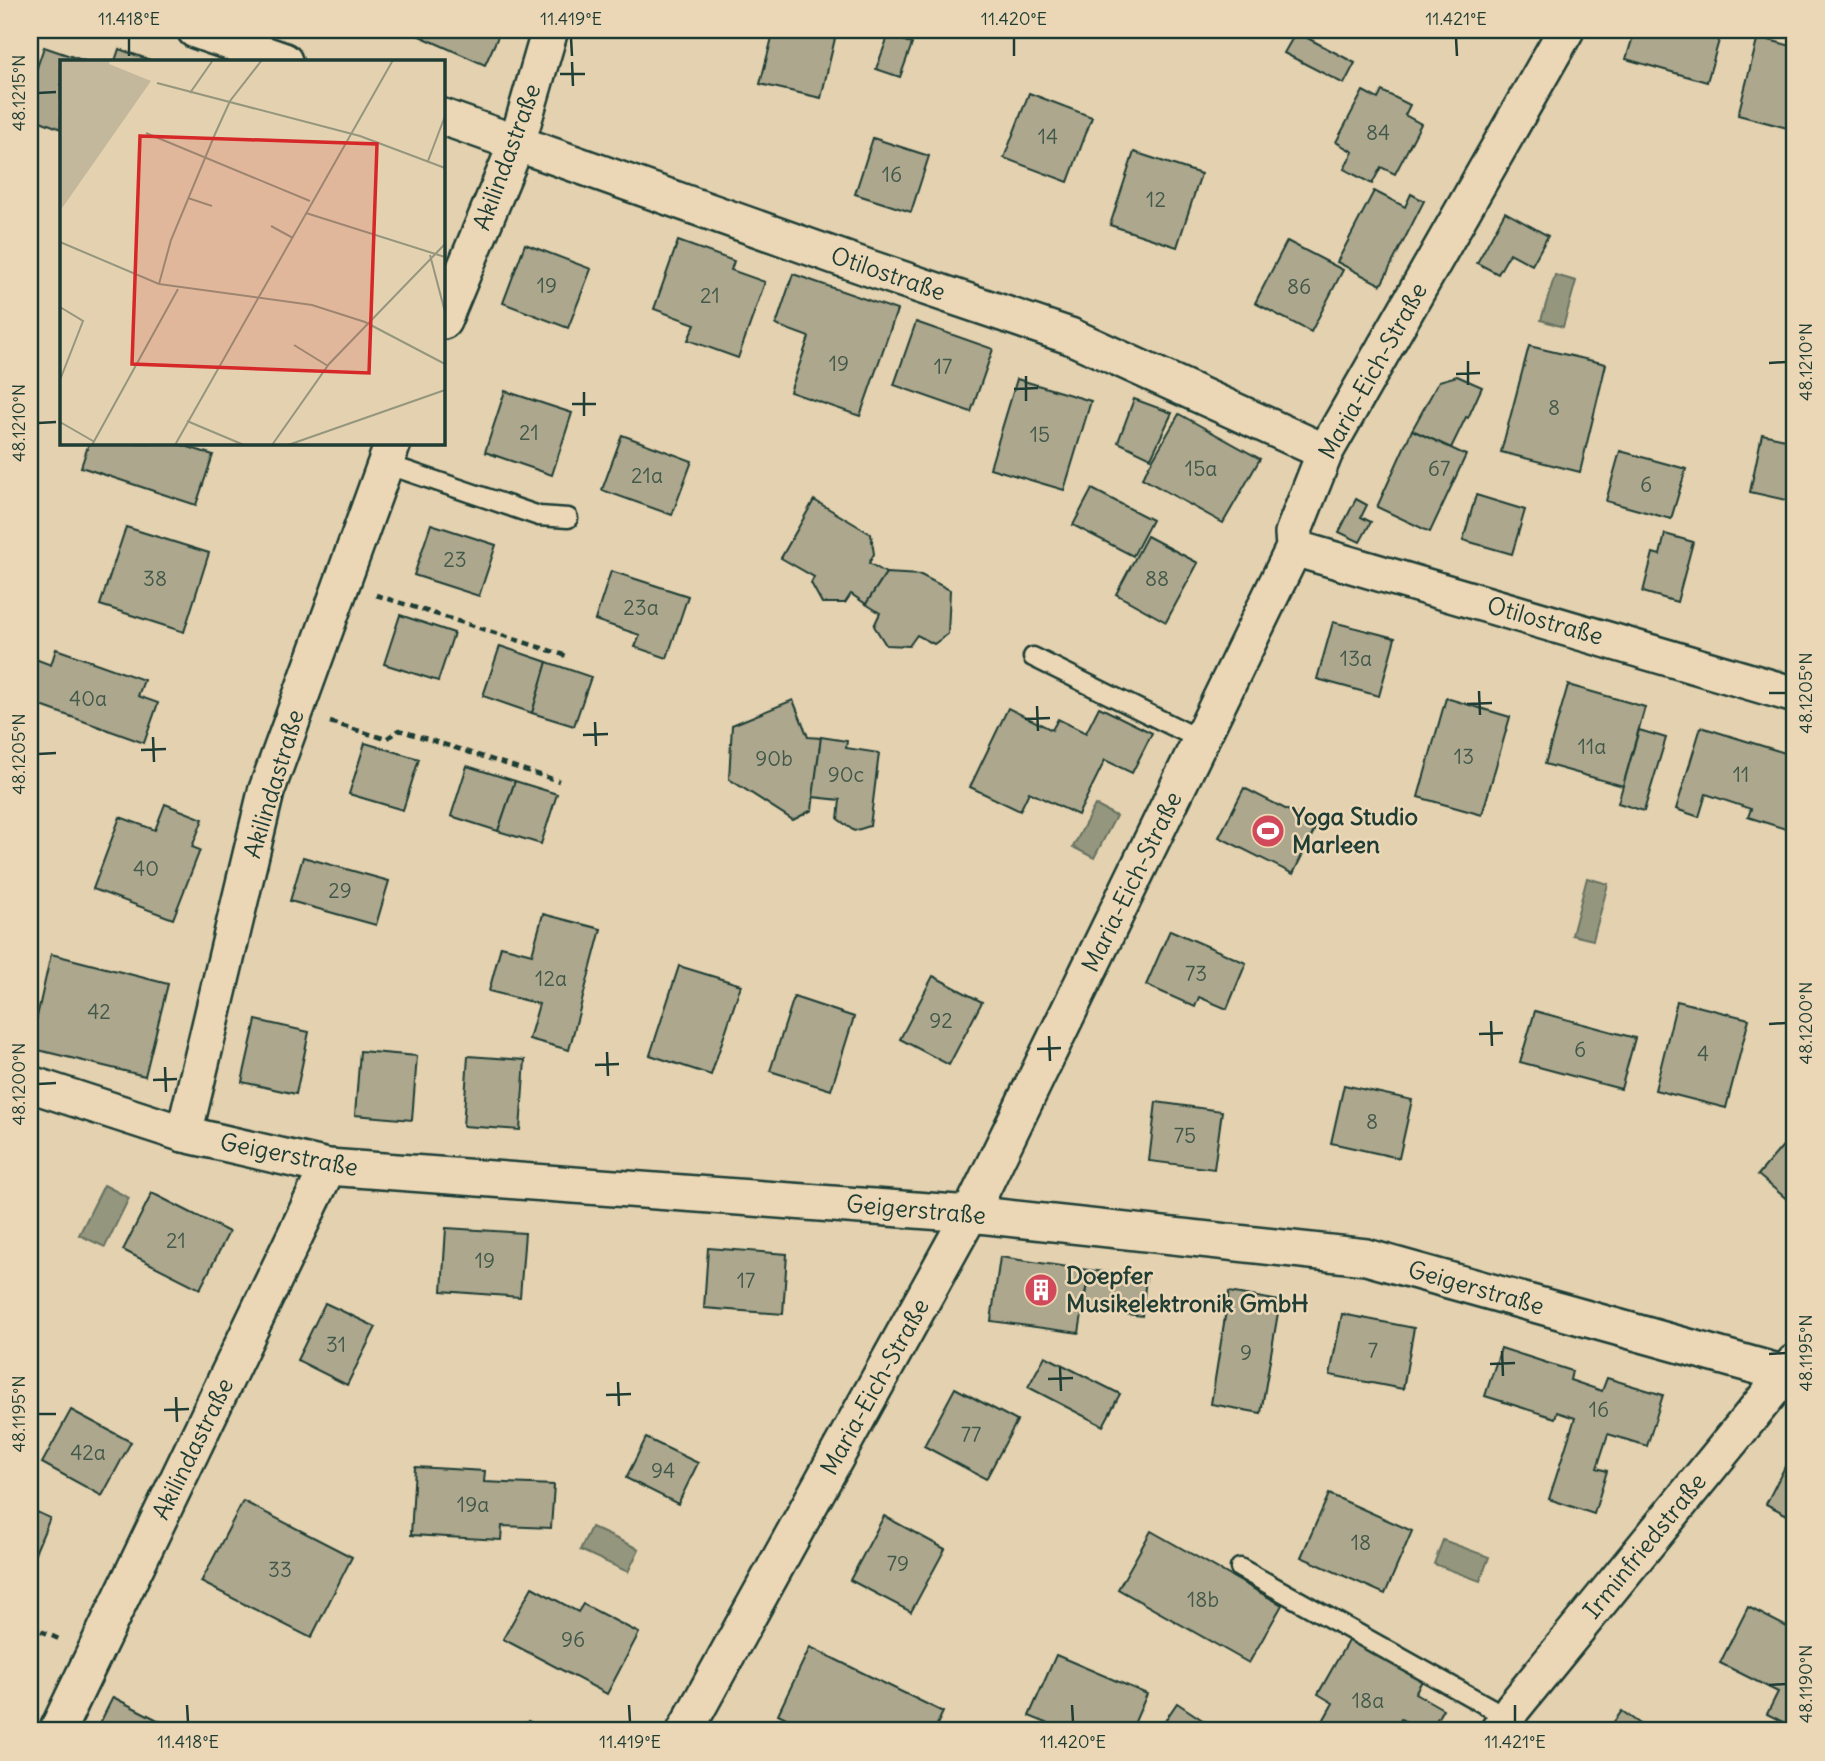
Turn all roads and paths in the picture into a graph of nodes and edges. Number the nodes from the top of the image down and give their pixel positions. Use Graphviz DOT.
graph roads {
  1 [pos="195,30"];
  2 [pos="550,30"];
  3 [pos="1566,30"];
  4 [pos="281,60"];
  5 [pos="444,117"];
  6 [pos="516,143"];
  7 [pos="444,319"];
  8 [pos="1325,452"];
  9 [pos="390,453"];
  10 [pos="568,518"];
  11 [pos="1294,548"];
  12 [pos="342,584"];
  13 [pos="567,656"];
  14 [pos="1033,657"];
  15 [pos="1795,695"];
  16 [pos="296,711"];
  17 [pos="1201,740"];
  18 [pos="559,781"];
  19 [pos="30,1084"];
  20 [pos="184,1135"];
  21 [pos="328,1167"];
  22 [pos="970,1214"];
  23 [pos="1792,1372"];
  24 [pos="1240,1568"];
  25 [pos="1502,1724"];
  26 [pos="57,1731"];
  27 [pos="685,1731"];
  1 -- 4 [label="street"];
  2 -- 6 [label="street, Akilindastraße"];
  3 -- 8 [label="street, Maria-Eich-Straße"];
  5 -- 6 [label="street, Otilostraße"];
  6 -- 7 [label="street, Akilindastraße"];
  6 -- 8 [label="street, Otilostraße"];
  8 -- 11 [label="street, Maria-Eich-Straße"];
  9 -- 10 [label="lane"];
  9 -- 12 [label="street, Akilindastraße"];
  11 -- 15 [label="street, Otilostraße"];
  11 -- 17 [label="street, Maria-Eich-Straße"];
  12 -- 13 [label="path"];
  12 -- 16 [label="street, Akilindastraße"];
  14 -- 17 [label="lane"];
  16 -- 18 [label="path"];
  16 -- 20 [label="street, Akilindastraße"];
  17 -- 22 [label="street, Maria-Eich-Straße"];
  19 -- 20 [label="street, Geigerstraße"];
  20 -- 21 [label="street, Geigerstraße"];
  21 -- 22 [label="street, Geigerstraße"];
  21 -- 26 [label="street, Akilindastraße"];
  22 -- 23 [label="street, Geigerstraße"];
  22 -- 27 [label="street, Maria-Eich-Straße"];
  23 -- 25 [label="street, Irminfriedstraße"];
  24 -- 25 [label="lane"];
}
